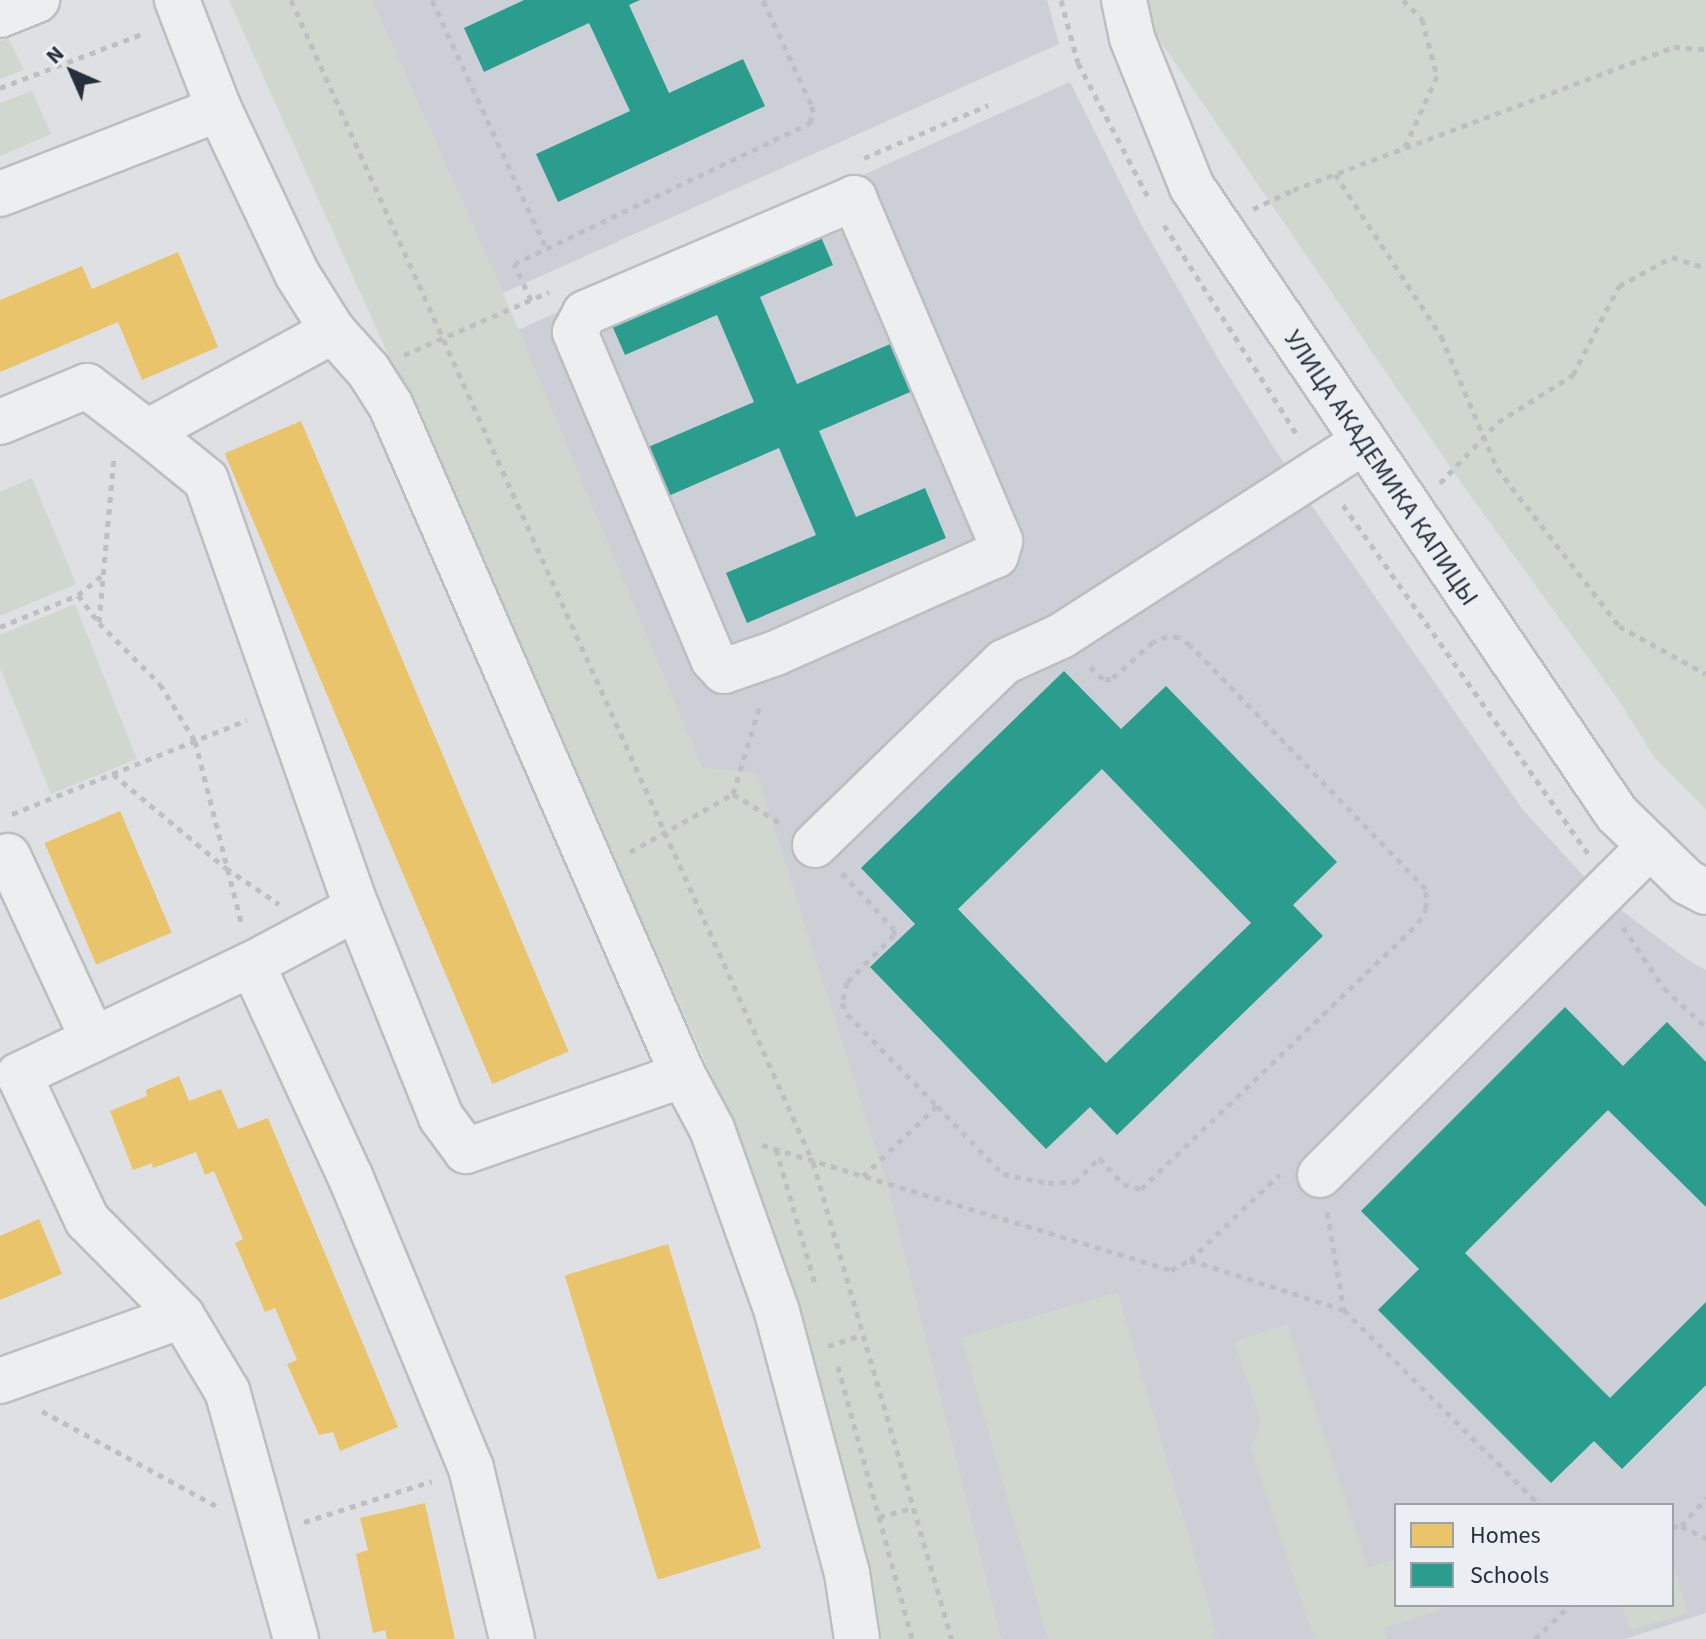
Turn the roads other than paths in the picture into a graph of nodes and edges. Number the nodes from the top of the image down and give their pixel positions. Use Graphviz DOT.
graph roads {
  1 [pos="37,0"];
  2 [pos="1124,0"];
  3 [pos="180,10"];
  4 [pos="0,15"];
  5 [pos="219,109"];
  6 [pos="0,194"];
  7 [pos="333,331"];
  8 [pos="133,421"];
  9 [pos="0,422"];
  10 [pos="1363,442"];
  11 [pos="776,653"];
  12 [pos="4,838"];
  13 [pos="815,845"];
  14 [pos="1650,846"];
  15 [pos="1706,892"];
  16 [pos="357,908"];
  17 [pos="252,964"];
  18 [pos="93,1039"];
  19 [pos="10,1071"];
  20 [pos="683,1075"];
  21 [pos="1320,1175"];
  22 [pos="182,1316"];
  23 [pos="0,1381"];
  24 [pos="296,1639"];
  25 [pos="512,1639"];
  26 [pos="857,1639"];
  1 -- 4 [label="street"];
  2 -- 10 [label="street, УЛИЦА АКАДЕМИКА КАПИЦЫ"];
  3 -- 5 [label="street"];
  5 -- 6 [label="street"];
  5 -- 7 [label="street"];
  7 -- 8 [label="street"];
  7 -- 20 [label="street"];
  8 -- 9 [label="street"];
  8 -- 16 [label="street"];
  10 -- 13 [label="street"];
  10 -- 14 [label="street, УЛИЦА АКАДЕМИКА КАПИЦЫ"];
  11 -- 11 [label="street"];
  12 -- 18 [label="street"];
  14 -- 15 [label="street, УЛИЦА АКАДЕМИКА КАПИЦЫ"];
  14 -- 21 [label="street"];
  16 -- 17 [label="street"];
  16 -- 20 [label="street"];
  17 -- 18 [label="street"];
  17 -- 25 [label="street"];
  18 -- 19 [label="street"];
  19 -- 22 [label="street"];
  20 -- 26 [label="street"];
  22 -- 23 [label="street"];
  22 -- 24 [label="street"];
}
